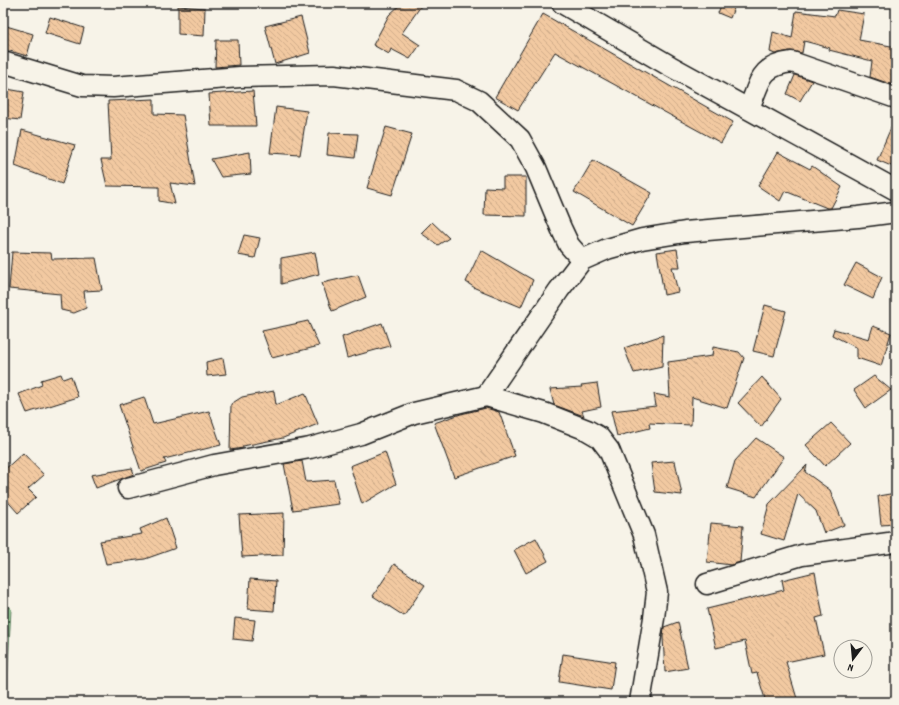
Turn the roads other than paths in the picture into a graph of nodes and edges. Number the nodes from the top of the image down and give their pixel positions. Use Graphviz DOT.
graph roads {
  1 [pos="562,3"];
  2 [pos="3,62"];
  3 [pos="896,98"];
  4 [pos="749,108"];
  5 [pos="896,190"];
  6 [pos="896,212"];
  7 [pos="582,260"];
  8 [pos="486,396"];
  9 [pos="128,488"];
  10 [pos="896,542"];
  11 [pos="707,584"];
  12 [pos="640,702"];
  1 -- 4 [label="street"];
  2 -- 7 [label="street"];
  3 -- 4 [label="street"];
  4 -- 5 [label="street"];
  6 -- 7 [label="street"];
  7 -- 8 [label="street"];
  8 -- 9 [label="street"];
  8 -- 12 [label="street"];
  10 -- 11 [label="street"];
}
